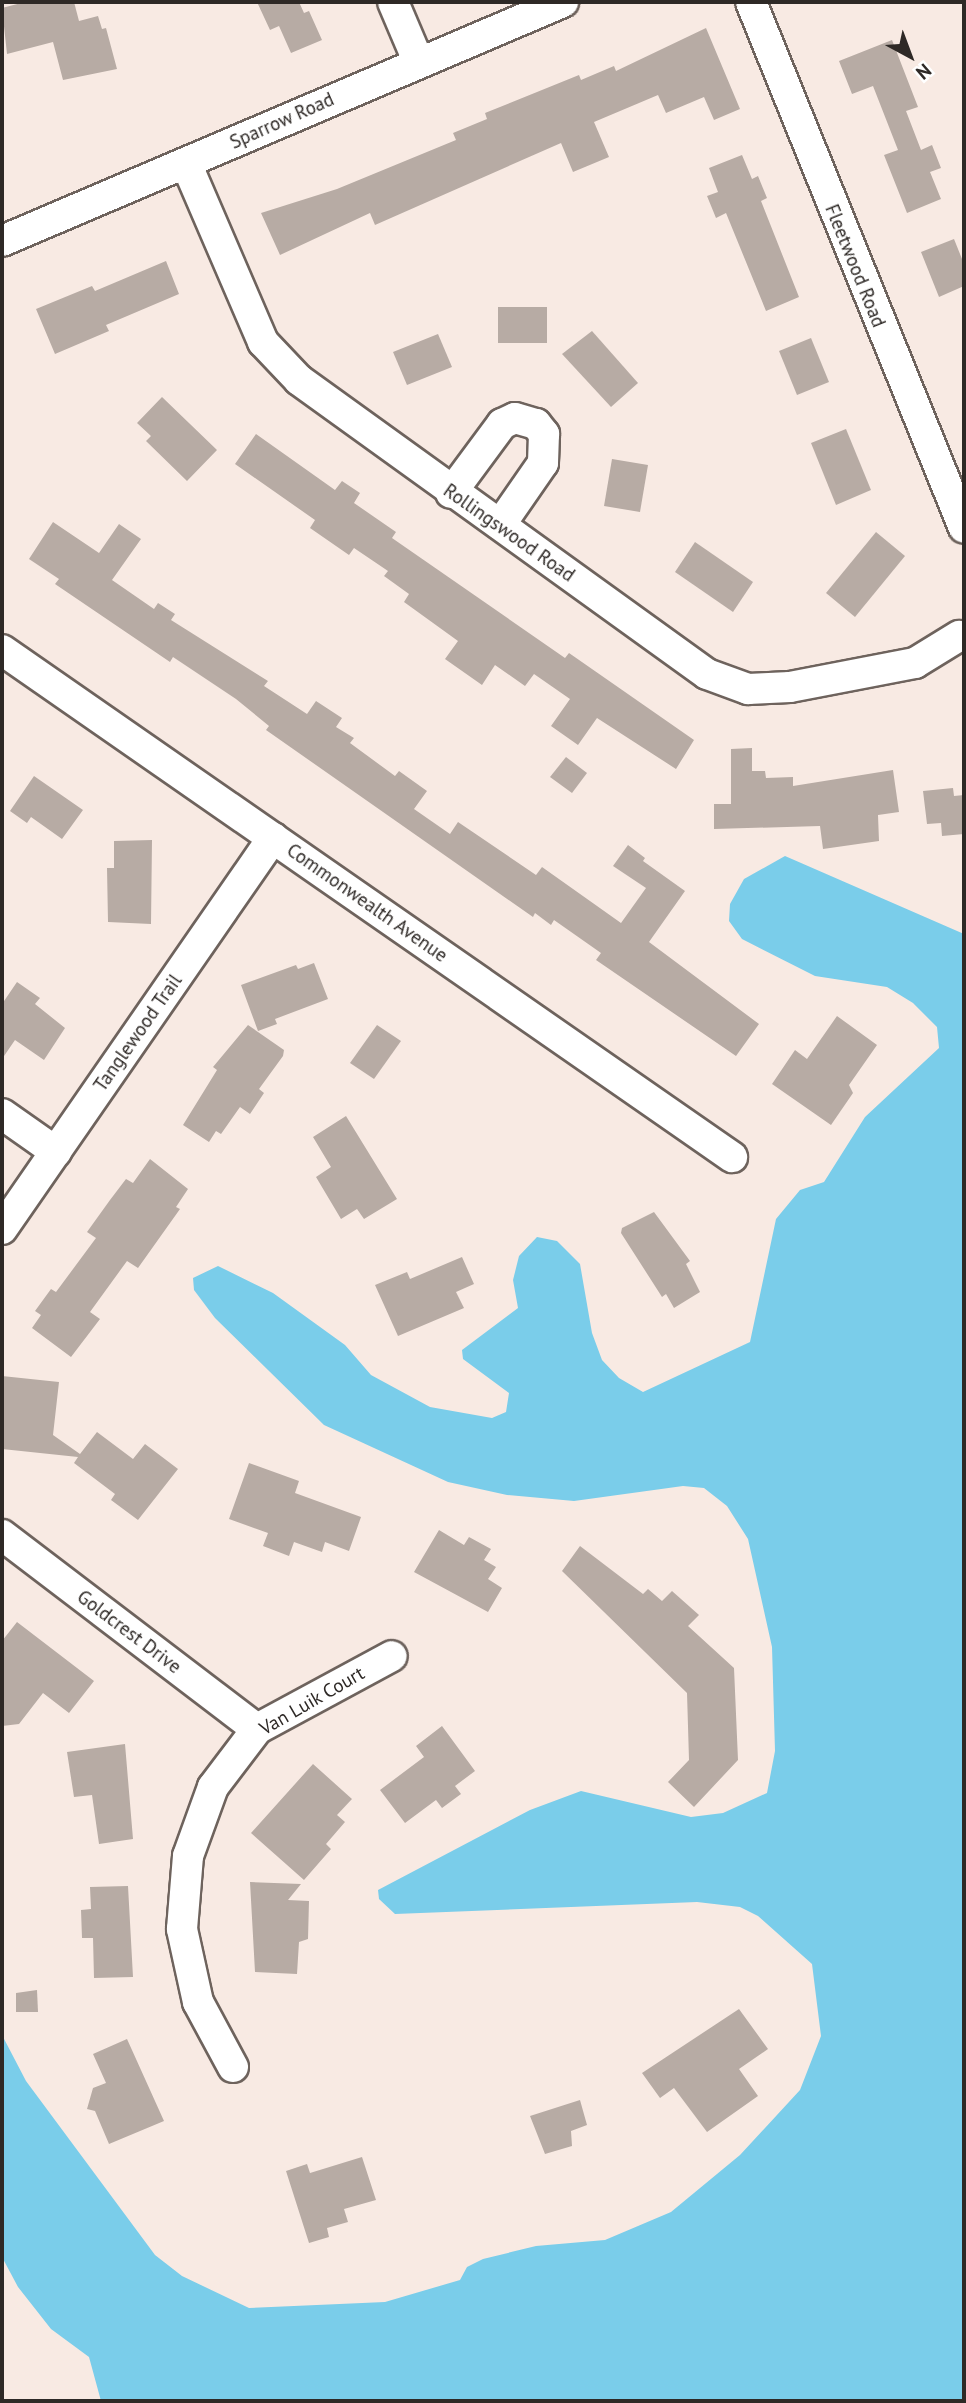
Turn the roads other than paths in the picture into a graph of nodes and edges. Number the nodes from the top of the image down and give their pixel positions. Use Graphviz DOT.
graph roads {
  1 [pos="393,2"];
  2 [pos="563,2"];
  3 [pos="751,2"];
  4 [pos="418,61"];
  5 [pos="186,163"];
  6 [pos="2,241"];
  7 [pos="451,493"];
  8 [pos="500,525"];
  9 [pos="964,528"];
  10 [pos="962,633"];
  11 [pos="2,650"];
  12 [pos="273,838"];
  13 [pos="2,1114"];
  14 [pos="56,1152"];
  15 [pos="732,1157"];
  16 [pos="2,1229"];
  17 [pos="2,1535"];
  18 [pos="392,1656"];
  19 [pos="257,1729"];
  20 [pos="233,2067"];
  1 -- 4 [label="street"];
  2 -- 4 [label="street, Sparrow Road"];
  3 -- 9 [label="street, Fleetwood Road"];
  4 -- 5 [label="street, Sparrow Road"];
  5 -- 6 [label="street, Sparrow Road"];
  5 -- 7 [label="street, Rollingswood Road"];
  7 -- 8 [label="street, Rollingswood Road"];
  7 -- 8 [label="street"];
  8 -- 10 [label="street, Rollingswood Road"];
  11 -- 12 [label="street, Commonwealth Avenue"];
  12 -- 14 [label="street, Tanglewood Trail"];
  12 -- 15 [label="street, Commonwealth Avenue"];
  13 -- 14 [label="street"];
  14 -- 16 [label="street, Tanglewood Trail"];
  17 -- 19 [label="street, Goldcrest Drive"];
  18 -- 19 [label="street, Van Luik Court"];
  19 -- 20 [label="street, Van Luik Court"];
}
